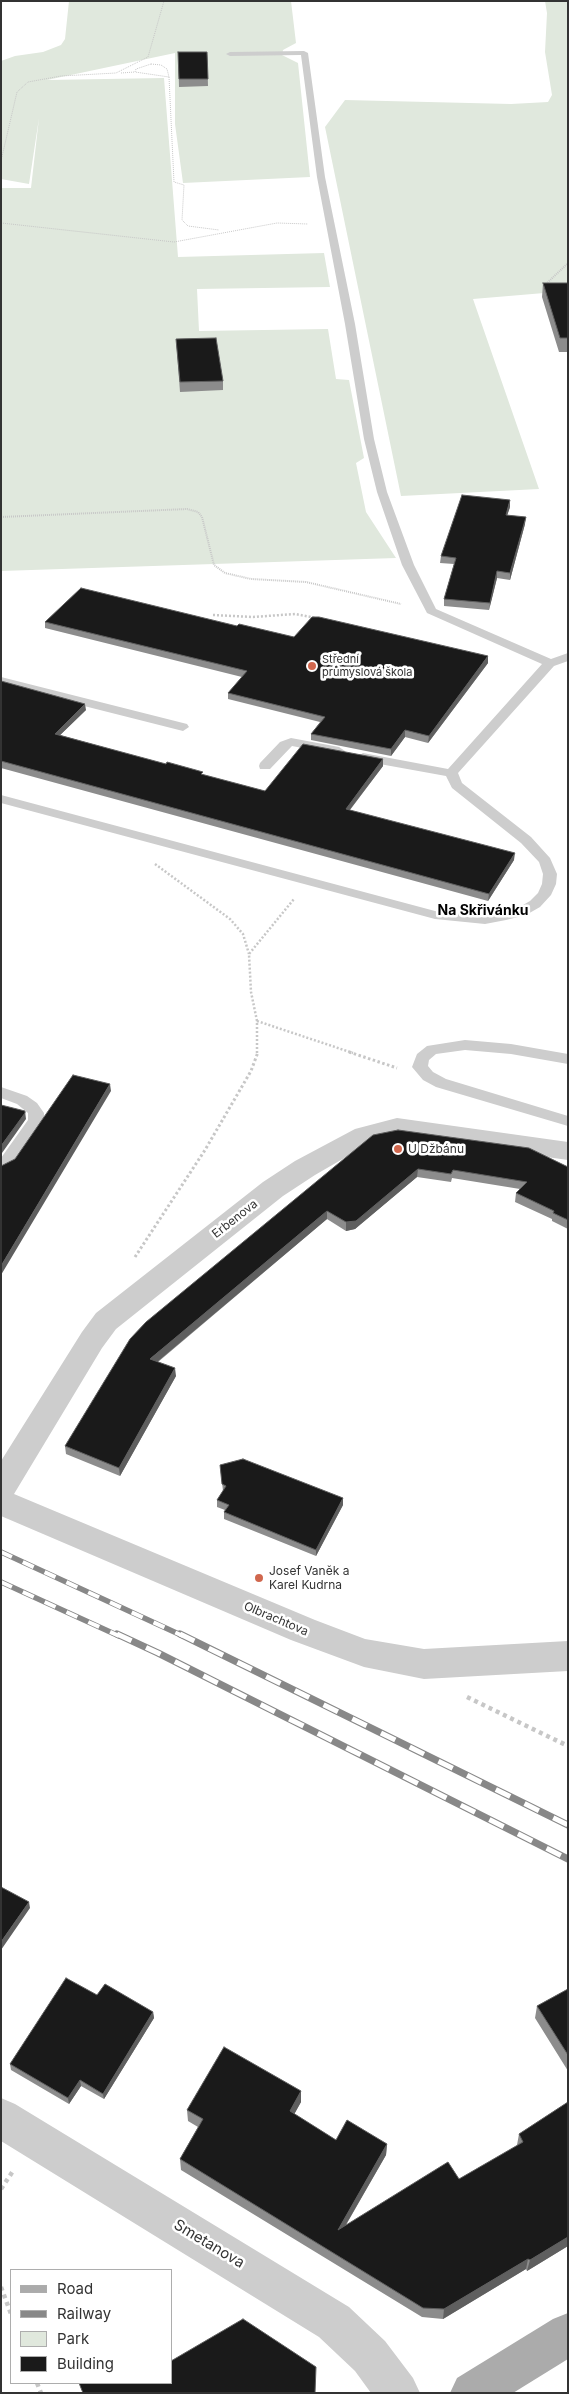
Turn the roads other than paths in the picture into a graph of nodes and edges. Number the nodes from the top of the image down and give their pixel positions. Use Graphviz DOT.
graph roads {
  1 [pos="230,54"];
  2 [pos="568,657"];
  3 [pos="550,663"];
  4 [pos="1,681"];
  5 [pos="183,726"];
  6 [pos="264,766"];
  7 [pos="451,773"];
  8 [pos="1,799"];
  9 [pos="568,1059"];
  10 [pos="1,1092"];
  11 [pos="568,1121"];
  12 [pos="568,1151"];
  13 [pos="1,1167"];
  14 [pos="1,1488"];
  15 [pos="1,1502"];
  16 [pos="568,1656"];
  17 [pos="1,2118"];
  18 [pos="568,2334"];
  19 [pos="398,2393"];
  20 [pos="472,2393"];
  1 -- 3 [label="lane"];
  2 -- 3 [label="lane"];
  3 -- 7 [label="lane"];
  4 -- 5 [label="lane"];
  6 -- 7 [label="lane"];
  7 -- 8 [label="lane"];
  9 -- 11 [label="lane"];
  10 -- 13 [label="lane"];
  12 -- 14 [label="street, Erbenova"];
  15 -- 16 [label="street, Olbrachtova"];
  17 -- 19 [label="street, Smetanova"];
  18 -- 20 [label="main road"];
}
